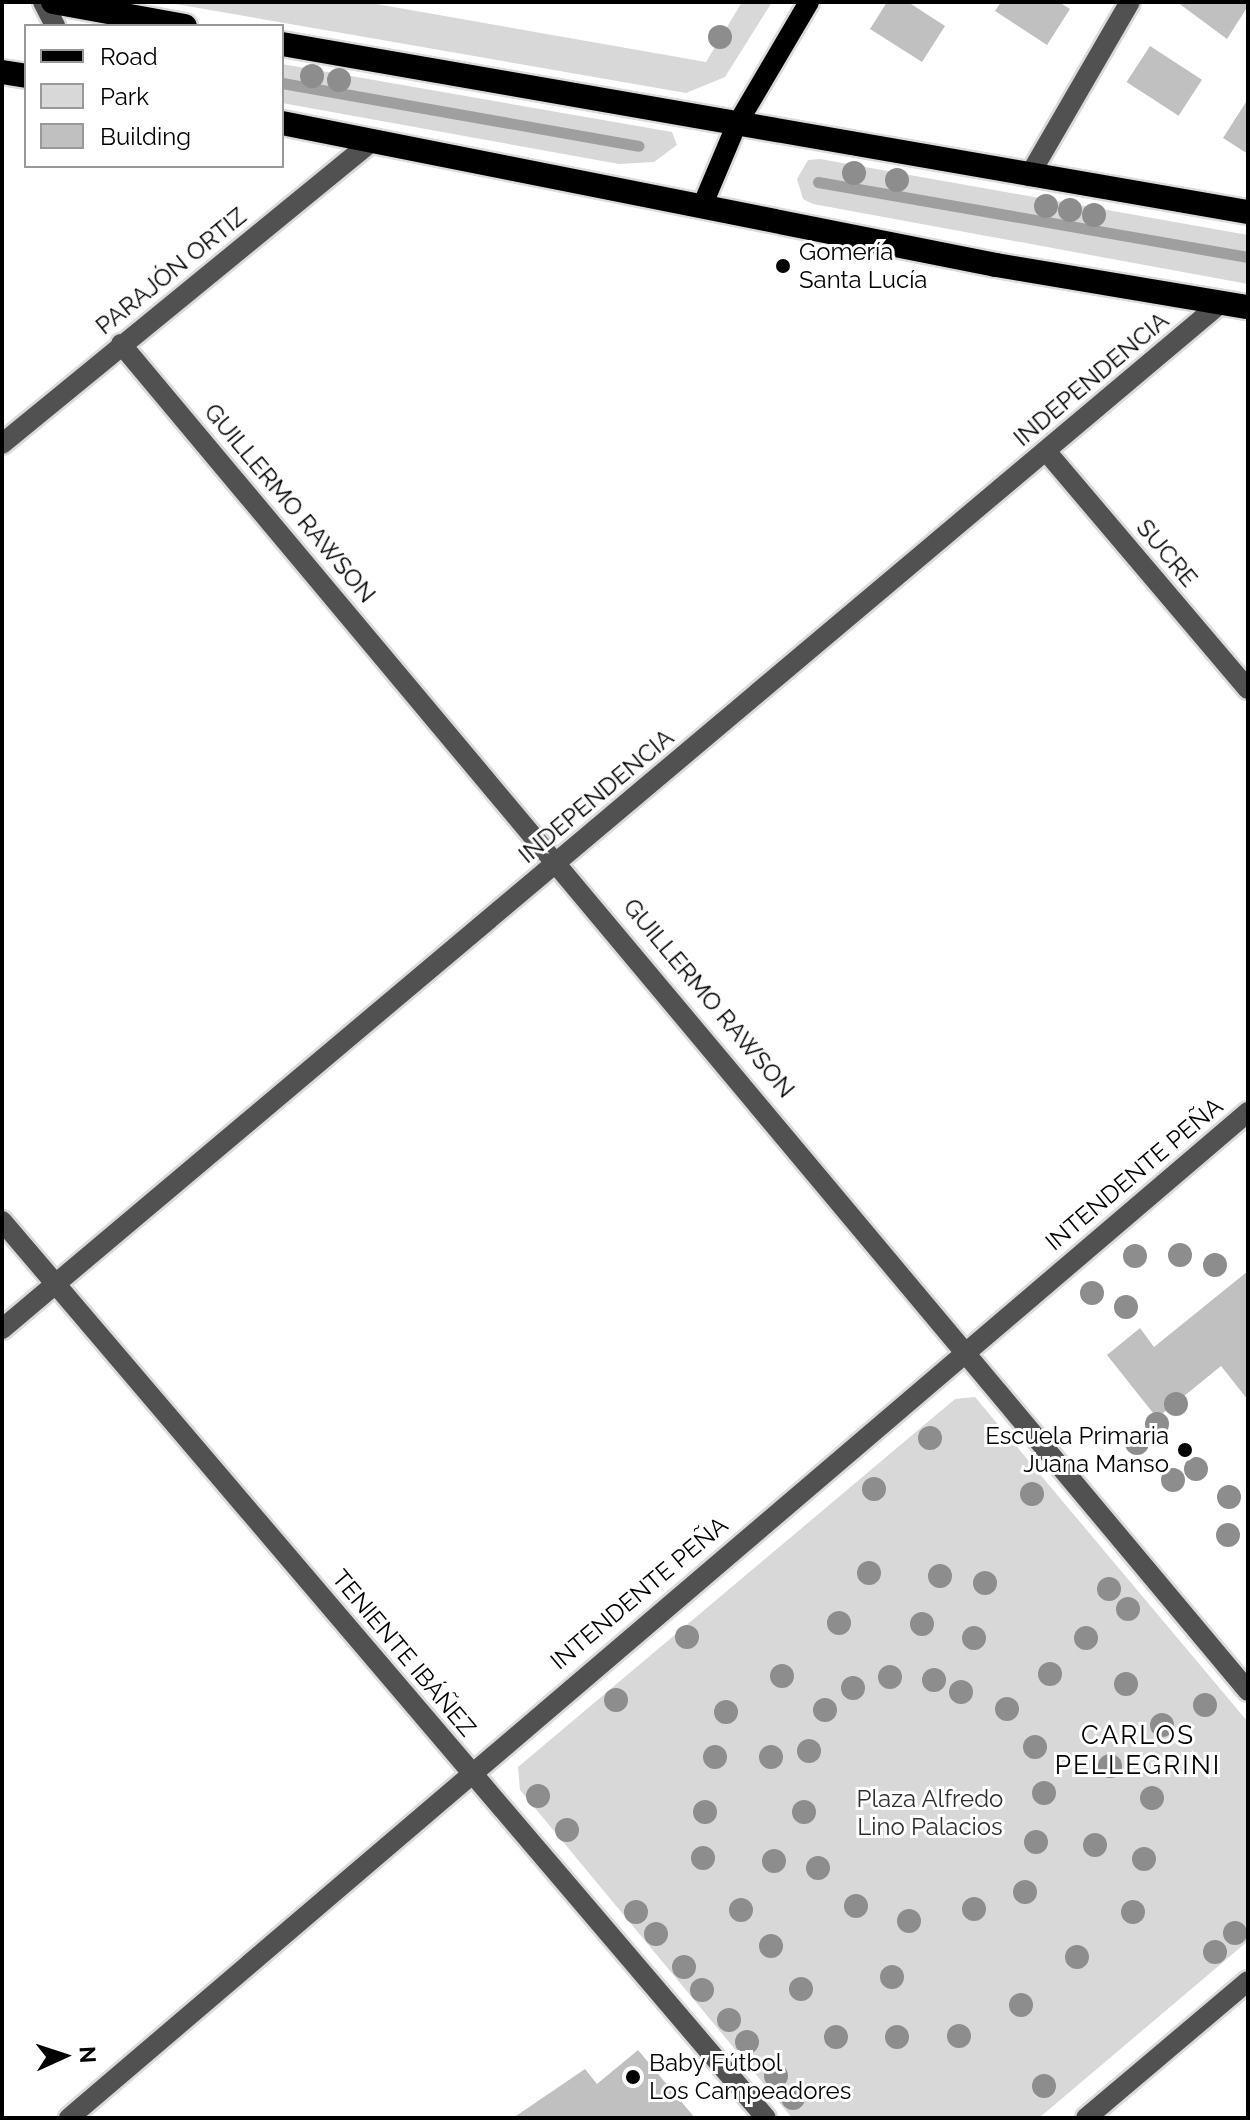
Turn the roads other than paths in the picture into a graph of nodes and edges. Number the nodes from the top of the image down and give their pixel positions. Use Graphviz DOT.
graph roads {
  1 [pos="43,2"];
  2 [pos="53,2"];
  3 [pos="809,2"];
  4 [pos="1130,2"];
  5 [pos="54,24"];
  6 [pos="174,24"];
  7 [pos="284,44"];
  8 [pos="2,72"];
  9 [pos="24,76"];
  10 [pos="284,123"];
  11 [pos="736,126"];
  12 [pos="374,140"];
  13 [pos="1029,176"];
  14 [pos="703,204"];
  15 [pos="1248,212"];
  16 [pos="1222,302"];
  17 [pos="1248,307"];
  18 [pos="121,344"];
  19 [pos="2,444"];
  20 [pos="1046,451"];
  21 [pos="1248,689"];
  22 [pos="560,860"];
  23 [pos="1248,1112"];
  24 [pos="2,1221"];
  25 [pos="56,1285"];
  26 [pos="2,1329"];
  27 [pos="968,1349"];
  28 [pos="1248,1691"];
  29 [pos="469,1770"];
  30 [pos="1248,1981"];
  31 [pos="69,2118"];
  32 [pos="766,2118"];
  33 [pos="1086,2118"];
  1 -- 5 [label="street"];
  2 -- 6 [label="highway"];
  3 -- 11 [label="main road"];
  4 -- 13 [label="street"];
  7 -- 11 [label="highway"];
  8 -- 9 [label="highway"];
  10 -- 12 [label="highway"];
  11 -- 13 [label="highway"];
  11 -- 14 [label="main road"];
  12 -- 14 [label="highway"];
  12 -- 18 [label="street, PARAJÓN ORTIZ"];
  13 -- 15 [label="highway"];
  14 -- 16 [label="highway"];
  16 -- 17 [label="highway"];
  16 -- 20 [label="street, INDEPENDENCIA"];
  18 -- 19 [label="street, PARAJÓN ORTIZ"];
  18 -- 22 [label="street, GUILLERMO RAWSON"];
  20 -- 21 [label="street, SUCRE"];
  20 -- 22 [label="street, INDEPENDENCIA"];
  22 -- 25 [label="street, INDEPENDENCIA"];
  22 -- 27 [label="street, GUILLERMO RAWSON"];
  23 -- 27 [label="street, INTENDENTE PEÑA"];
  24 -- 25 [label="street, TENIENTE IBÁÑEZ"];
  25 -- 26 [label="street, INDEPENDENCIA"];
  25 -- 29 [label="street, TENIENTE IBÁÑEZ"];
  27 -- 28 [label="street, GUILLERMO RAWSON"];
  27 -- 29 [label="street, INTENDENTE PEÑA"];
  29 -- 31 [label="street, INTENDENTE PEÑA"];
  29 -- 32 [label="street, TENIENTE IBÁÑEZ"];
  30 -- 33 [label="street"];
}
